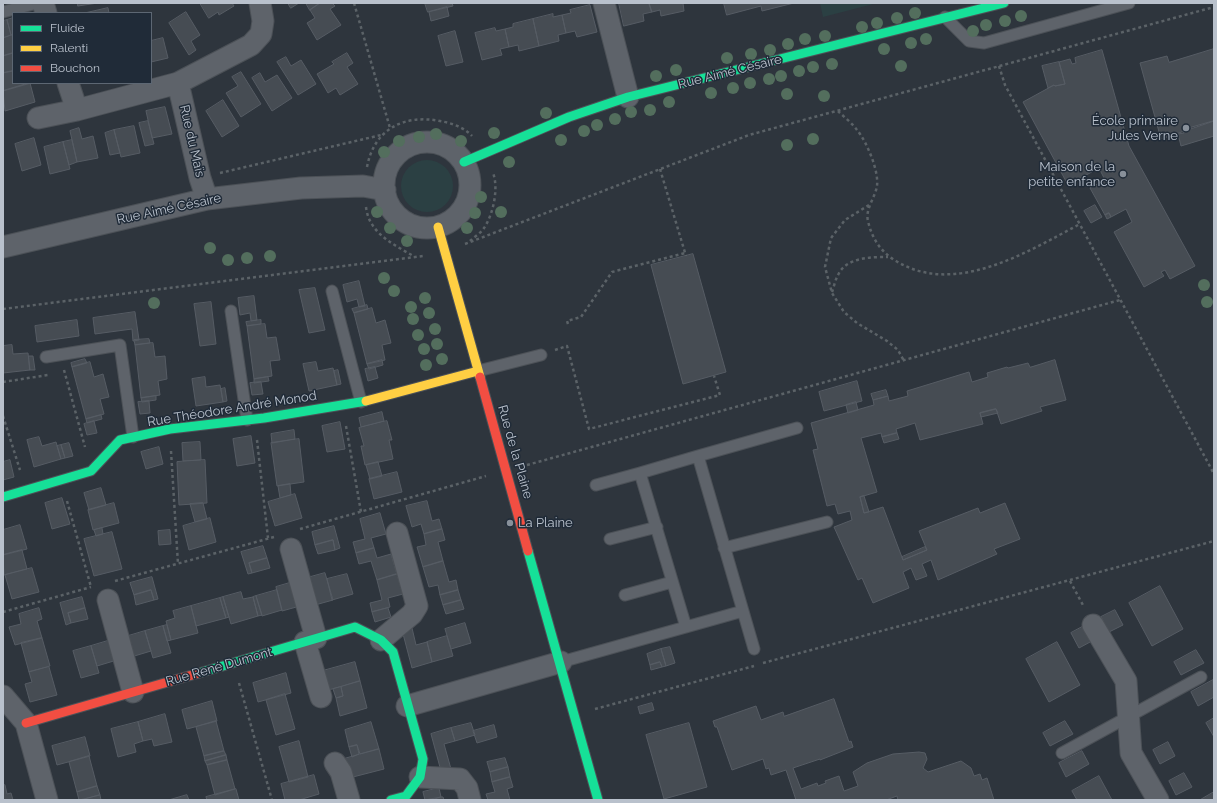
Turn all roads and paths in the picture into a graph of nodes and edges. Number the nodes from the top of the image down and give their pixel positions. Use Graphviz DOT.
graph roads {
  1 [pos="37,3"];
  2 [pos="260,3"];
  3 [pos="354,3"];
  4 [pos="604,3"];
  5 [pos="1004,3"];
  6 [pos="1129,3"];
  7 [pos="1214,7"];
  8 [pos="3,12"];
  9 [pos="945,18"];
  10 [pos="999,66"];
  11 [pos="178,83"];
  12 [pos="68,84"];
  13 [pos="628,97"];
  14 [pos="77,110"];
  15 [pos="838,111"];
  16 [pos="38,118"];
  17 [pos="390,128"];
  18 [pos="486,152"];
  19 [pos="464,162"];
  20 [pos="660,169"];
  21 [pos="363,186"];
  22 [pos="384,190"];
  23 [pos="207,199"];
  24 [pos="870,205"];
  25 [pos="1080,224"];
  26 [pos="438,227"];
  27 [pos="467,243"];
  28 [pos="3,247"];
  29 [pos="444,251"];
  30 [pos="415,257"];
  31 [pos="889,257"];
  32 [pos="332,291"];
  33 [pos="832,293"];
  34 [pos="1120,300"];
  35 [pos="3,309"];
  36 [pos="231,311"];
  37 [pos="568,324"];
  38 [pos="60,354"];
  39 [pos="542,355"];
  40 [pos="46,357"];
  41 [pos="904,361"];
  42 [pos="478,371"];
  43 [pos="65,372"];
  44 [pos="57,373"];
  45 [pos="49,374"];
  46 [pos="714,376"];
  47 [pos="3,382"];
  48 [pos="361,402"];
  49 [pos="342,405"];
  50 [pos="3,416"];
  51 [pos="251,419"];
  52 [pos="797,428"];
  53 [pos="170,429"];
  54 [pos="133,437"];
  55 [pos="698,456"];
  56 [pos="506,470"];
  57 [pos="91,471"];
  58 [pos="640,473"];
  59 [pos="1214,474"];
  60 [pos="61,479"];
  61 [pos="490,482"];
  62 [pos="596,486"];
  63 [pos="27,490"];
  64 [pos="3,497"];
  65 [pos="361,512"];
  66 [pos="827,522"];
  67 [pos="656,527"];
  68 [pos="299,530"];
  69 [pos="397,533"];
  70 [pos="268,538"];
  71 [pos="610,539"];
  72 [pos="1214,541"];
  73 [pos="284,543"];
  74 [pos="724,548"];
  75 [pos="178,564"];
  76 [pos="1070,581"];
  77 [pos="672,582"];
  78 [pos="91,587"];
  79 [pos="107,589"];
  80 [pos="625,595"];
  81 [pos="743,611"];
  82 [pos="3,612"];
  83 [pos="1093,625"];
  84 [pos="686,627"];
  85 [pos="311,640"];
  86 [pos="381,640"];
  87 [pos="754,650"];
  88 [pos="233,662"];
  89 [pos="561,662"];
  90 [pos="1201,677"];
  91 [pos="133,692"];
  92 [pos="3,696"];
  93 [pos="321,697"];
  94 [pos="407,706"];
  95 [pos="594,709"];
  96 [pos="1130,716"];
  97 [pos="26,723"];
  98 [pos="1062,753"];
  99 [pos="335,763"];
  100 [pos="420,777"];
  101 [pos="46,800"];
  102 [pos="272,800"];
  103 [pos="348,800"];
  104 [pos="391,800"];
  105 [pos="470,800"];
  106 [pos="598,800"];
  107 [pos="1158,800"];
  1 -- 8 [label="lane"];
  2 -- 11 [label="street"];
  3 -- 17 [label="path"];
  4 -- 13 [label="street"];
  5 -- 9 [label="street, Rue Aimé Césaire"];
  6 -- 9 [label="lane"];
  7 -- 10 [label="path"];
  9 -- 13 [label="street, Rue Aimé Césaire"];
  10 -- 15 [label="path"];
  10 -- 25 [label="path"];
  11 -- 14 [label="street"];
  11 -- 23 [label="street, Rue du Maïs"];
  12 -- 14 [label="street"];
  13 -- 18 [label="street, Rue Aimé Césaire"];
  14 -- 16 [label="street"];
  15 -- 20 [label="path"];
  15 -- 24 [label="path"];
  17 -- 18 [label="path"];
  17 -- 21 [label="path"];
  18 -- 19 [label="street, Rue Aimé Césaire"];
  18 -- 27 [label="path"];
  19 -- 22 [label="street"];
  19 -- 26 [label="street"];
  20 -- 27 [label="path"];
  20 -- 37 [label="path"];
  21 -- 22 [label="street, Rue Aimé Césaire"];
  21 -- 23 [label="street, Rue Aimé Césaire"];
  21 -- 30 [label="path"];
  22 -- 26 [label="street"];
  23 -- 28 [label="street, Rue Aimé Césaire"];
  24 -- 31 [label="path"];
  24 -- 33 [label="path"];
  25 -- 31 [label="path"];
  25 -- 34 [label="path"];
  26 -- 29 [label="street, Rue de la Plaine"];
  27 -- 29 [label="path"];
  29 -- 30 [label="path"];
  29 -- 42 [label="street, Rue de la Plaine"];
  30 -- 35 [label="path"];
  31 -- 33 [label="path"];
  32 -- 48 [label="lane"];
  33 -- 41 [label="path"];
  34 -- 41 [label="path"];
  34 -- 59 [label="path"];
  36 -- 51 [label="lane"];
  38 -- 40 [label="lane"];
  38 -- 43 [label="path"];
  38 -- 54 [label="lane"];
  39 -- 42 [label="lane"];
  39 -- 46 [label="path"];
  41 -- 56 [label="path"];
  42 -- 48 [label="street, Rue Théodore André Monod"];
  42 -- 56 [label="street, Rue de la Plaine"];
  43 -- 44 [label="path"];
  43 -- 57 [label="path"];
  45 -- 47 [label="path"];
  48 -- 49 [label="street, Rue Théodore André Monod"];
  49 -- 51 [label="street, Rue Théodore André Monod"];
  49 -- 65 [label="path"];
  50 -- 63 [label="path"];
  51 -- 53 [label="street, Rue Théodore André Monod"];
  51 -- 70 [label="path"];
  52 -- 55 [label="lane"];
  53 -- 54 [label="street, Rue Théodore André Monod"];
  53 -- 75 [label="path"];
  54 -- 57 [label="street, Rue Théodore André Monod"];
  55 -- 58 [label="lane"];
  55 -- 74 [label="lane"];
  56 -- 89 [label="street, Rue de la Plaine"];
  57 -- 60 [label="street"];
  58 -- 62 [label="lane"];
  58 -- 67 [label="lane"];
  60 -- 63 [label="street"];
  60 -- 78 [label="path"];
  61 -- 65 [label="path"];
  63 -- 64 [label="street"];
  65 -- 68 [label="path"];
  66 -- 74 [label="lane"];
  67 -- 71 [label="lane"];
  67 -- 77 [label="lane"];
  69 -- 86 [label="street"];
  70 -- 73 [label="path"];
  70 -- 75 [label="path"];
  72 -- 76 [label="path"];
  73 -- 85 [label="street"];
  74 -- 81 [label="lane"];
  75 -- 79 [label="path"];
  76 -- 83 [label="path"];
  76 -- 95 [label="path"];
  77 -- 80 [label="lane"];
  77 -- 84 [label="lane"];
  78 -- 79 [label="path"];
  78 -- 82 [label="path"];
  79 -- 91 [label="street"];
  81 -- 84 [label="lane"];
  81 -- 87 [label="lane"];
  83 -- 96 [label="street"];
  84 -- 89 [label="lane"];
  85 -- 86 [label="street, Rue René Dumont"];
  85 -- 88 [label="street, Rue René Dumont"];
  85 -- 93 [label="street"];
  86 -- 94 [label="street, Rue René Dumont"];
  88 -- 91 [label="street, Rue René Dumont"];
  88 -- 102 [label="path"];
  89 -- 94 [label="street"];
  89 -- 106 [label="street, Rue de la Plaine"];
  90 -- 96 [label="lane"];
  91 -- 97 [label="street, Rue René Dumont"];
  92 -- 97 [label="street"];
  94 -- 100 [label="street, Rue René Dumont"];
  96 -- 98 [label="lane"];
  96 -- 107 [label="street"];
  97 -- 101 [label="street"];
  99 -- 103 [label="street"];
  100 -- 104 [label="street, Rue René Dumont"];
  100 -- 105 [label="street"];
}
